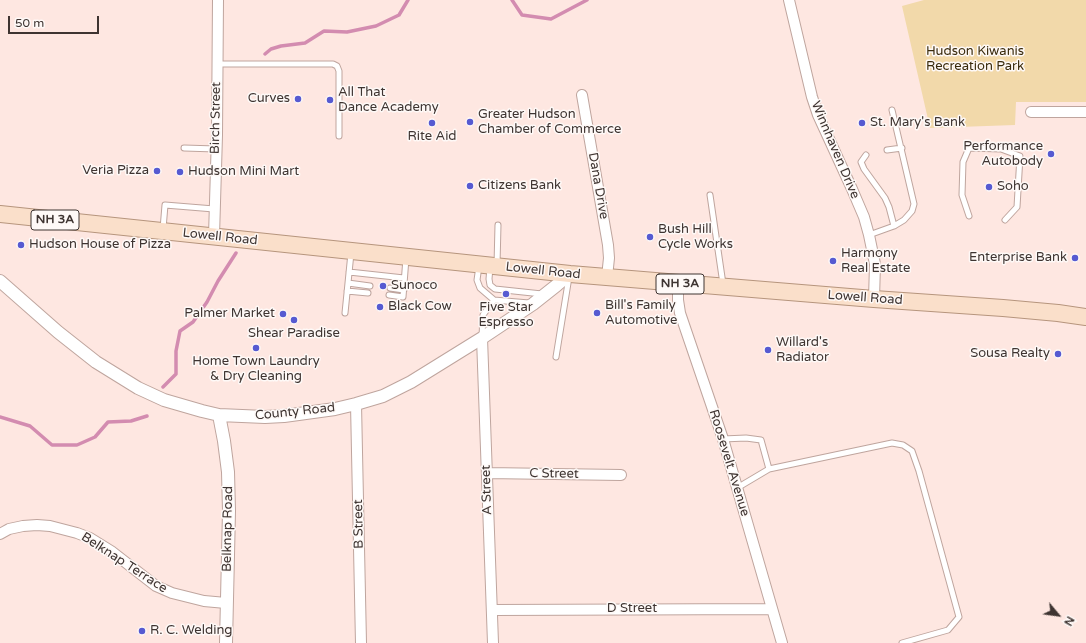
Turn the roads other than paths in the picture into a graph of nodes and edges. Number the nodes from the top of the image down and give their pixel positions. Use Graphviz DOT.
graph roads {
  1 [pos="218,0"];
  2 [pos="790,0"];
  3 [pos="217,64"];
  4 [pos="582,95"];
  5 [pos="892,110"];
  6 [pos="1031,112"];
  7 [pos="1086,112"];
  8 [pos="338,136"];
  9 [pos="184,148"];
  10 [pos="902,148"];
  11 [pos="216,149"];
  12 [pos="887,150"];
  13 [pos="866,154"];
  14 [pos="710,195"];
  15 [pos="214,209"];
  16 [pos="0,214"];
  17 [pos="969,216"];
  18 [pos="1005,220"];
  19 [pos="498,225"];
  20 [pos="894,226"];
  21 [pos="163,231"];
  22 [pos="869,235"];
  23 [pos="214,236"];
  24 [pos="351,250"];
  25 [pos="406,256"];
  26 [pos="488,266"];
  27 [pos="349,272"];
  28 [pos="570,274"];
  29 [pos="608,277"];
  30 [pos="404,278"];
  31 [pos="0,281"];
  32 [pos="348,283"];
  33 [pos="678,284"];
  34 [pos="370,286"];
  35 [pos="724,287"];
  36 [pos="390,288"];
  37 [pos="404,290"];
  38 [pos="347,291"];
  39 [pos="368,293"];
  40 [pos="545,294"];
  41 [pos="389,295"];
  42 [pos="874,299"];
  43 [pos="494,300"];
  44 [pos="533,304"];
  45 [pos="345,313"];
  46 [pos="1086,317"];
  47 [pos="482,338"];
  48 [pos="556,357"];
  49 [pos="356,404"];
  50 [pos="219,415"];
  51 [pos="723,439"];
  52 [pos="769,469"];
  53 [pos="487,473"];
  54 [pos="621,475"];
  55 [pos="737,488"];
  56 [pos="0,534"];
  57 [pos="226,603"];
  58 [pos="772,609"];
  59 [pos="492,610"];
  60 [pos="226,643"];
  61 [pos="361,643"];
  62 [pos="493,643"];
  63 [pos="782,643"];
  64 [pos="902,643"];
  1 -- 3 [label="street, Birch Street"];
  2 -- 22 [label="street, Winnhaven Drive"];
  3 -- 8 [label="lane"];
  3 -- 11 [label="street, Birch Street"];
  4 -- 29 [label="street, Dana Drive"];
  5 -- 10 [label="lane"];
  6 -- 7 [label="street"];
  9 -- 11 [label="lane"];
  10 -- 12 [label="lane"];
  10 -- 20 [label="lane"];
  11 -- 15 [label="street, Birch Street"];
  13 -- 20 [label="lane"];
  14 -- 35 [label="lane"];
  15 -- 21 [label="lane"];
  15 -- 23 [label="street, Birch Street"];
  16 -- 21 [label="main road, Lowell Road / NH 3A"];
  17 -- 18 [label="lane"];
  19 -- 26 [label="lane"];
  20 -- 22 [label="lane"];
  21 -- 23 [label="main road, Lowell Road / NH 3A"];
  22 -- 42 [label="street, Winnhaven Drive"];
  23 -- 24 [label="main road, Lowell Road / NH 3A"];
  24 -- 25 [label="main road, Lowell Road / NH 3A"];
  24 -- 27 [label="lane"];
  25 -- 26 [label="main road, Lowell Road / NH 3A"];
  25 -- 30 [label="lane"];
  26 -- 28 [label="main road, Lowell Road / NH 3A"];
  26 -- 40 [label="lane"];
  26 -- 43 [label="lane"];
  27 -- 30 [label="lane"];
  27 -- 32 [label="lane"];
  28 -- 29 [label="main road, Lowell Road / NH 3A"];
  28 -- 40 [label="street, County Road"];
  28 -- 48 [label="lane"];
  29 -- 33 [label="main road, Lowell Road / NH 3A"];
  30 -- 37 [label="lane"];
  31 -- 50 [label="street, County Road"];
  32 -- 34 [label="lane"];
  32 -- 38 [label="lane"];
  33 -- 35 [label="main road, Lowell Road / NH 3A"];
  33 -- 51 [label="street, Roosevelt Avenue"];
  35 -- 42 [label="main road, Lowell Road / NH 3A"];
  36 -- 37 [label="lane"];
  37 -- 41 [label="lane"];
  38 -- 39 [label="lane"];
  38 -- 45 [label="lane"];
  40 -- 44 [label="street, County Road"];
  42 -- 46 [label="main road, Lowell Road / NH 3A"];
  43 -- 44 [label="lane"];
  43 -- 47 [label="lane"];
  44 -- 47 [label="street, County Road"];
  47 -- 49 [label="street, County Road"];
  47 -- 53 [label="street, A Street"];
  49 -- 50 [label="street, County Road"];
  49 -- 61 [label="street, B Street"];
  50 -- 57 [label="street, Belknap Road"];
  51 -- 52 [label="lane"];
  51 -- 55 [label="street, Roosevelt Avenue"];
  52 -- 55 [label="lane"];
  52 -- 64 [label="lane"];
  53 -- 54 [label="street, C Street"];
  53 -- 59 [label="street, A Street"];
  55 -- 58 [label="street, Roosevelt Avenue"];
  56 -- 57 [label="street, Belknap Terrace"];
  57 -- 60 [label="street, Belknap Road"];
  58 -- 59 [label="street, D Street"];
  58 -- 63 [label="street, Roosevelt Avenue"];
  59 -- 62 [label="street, A Street"];
}
